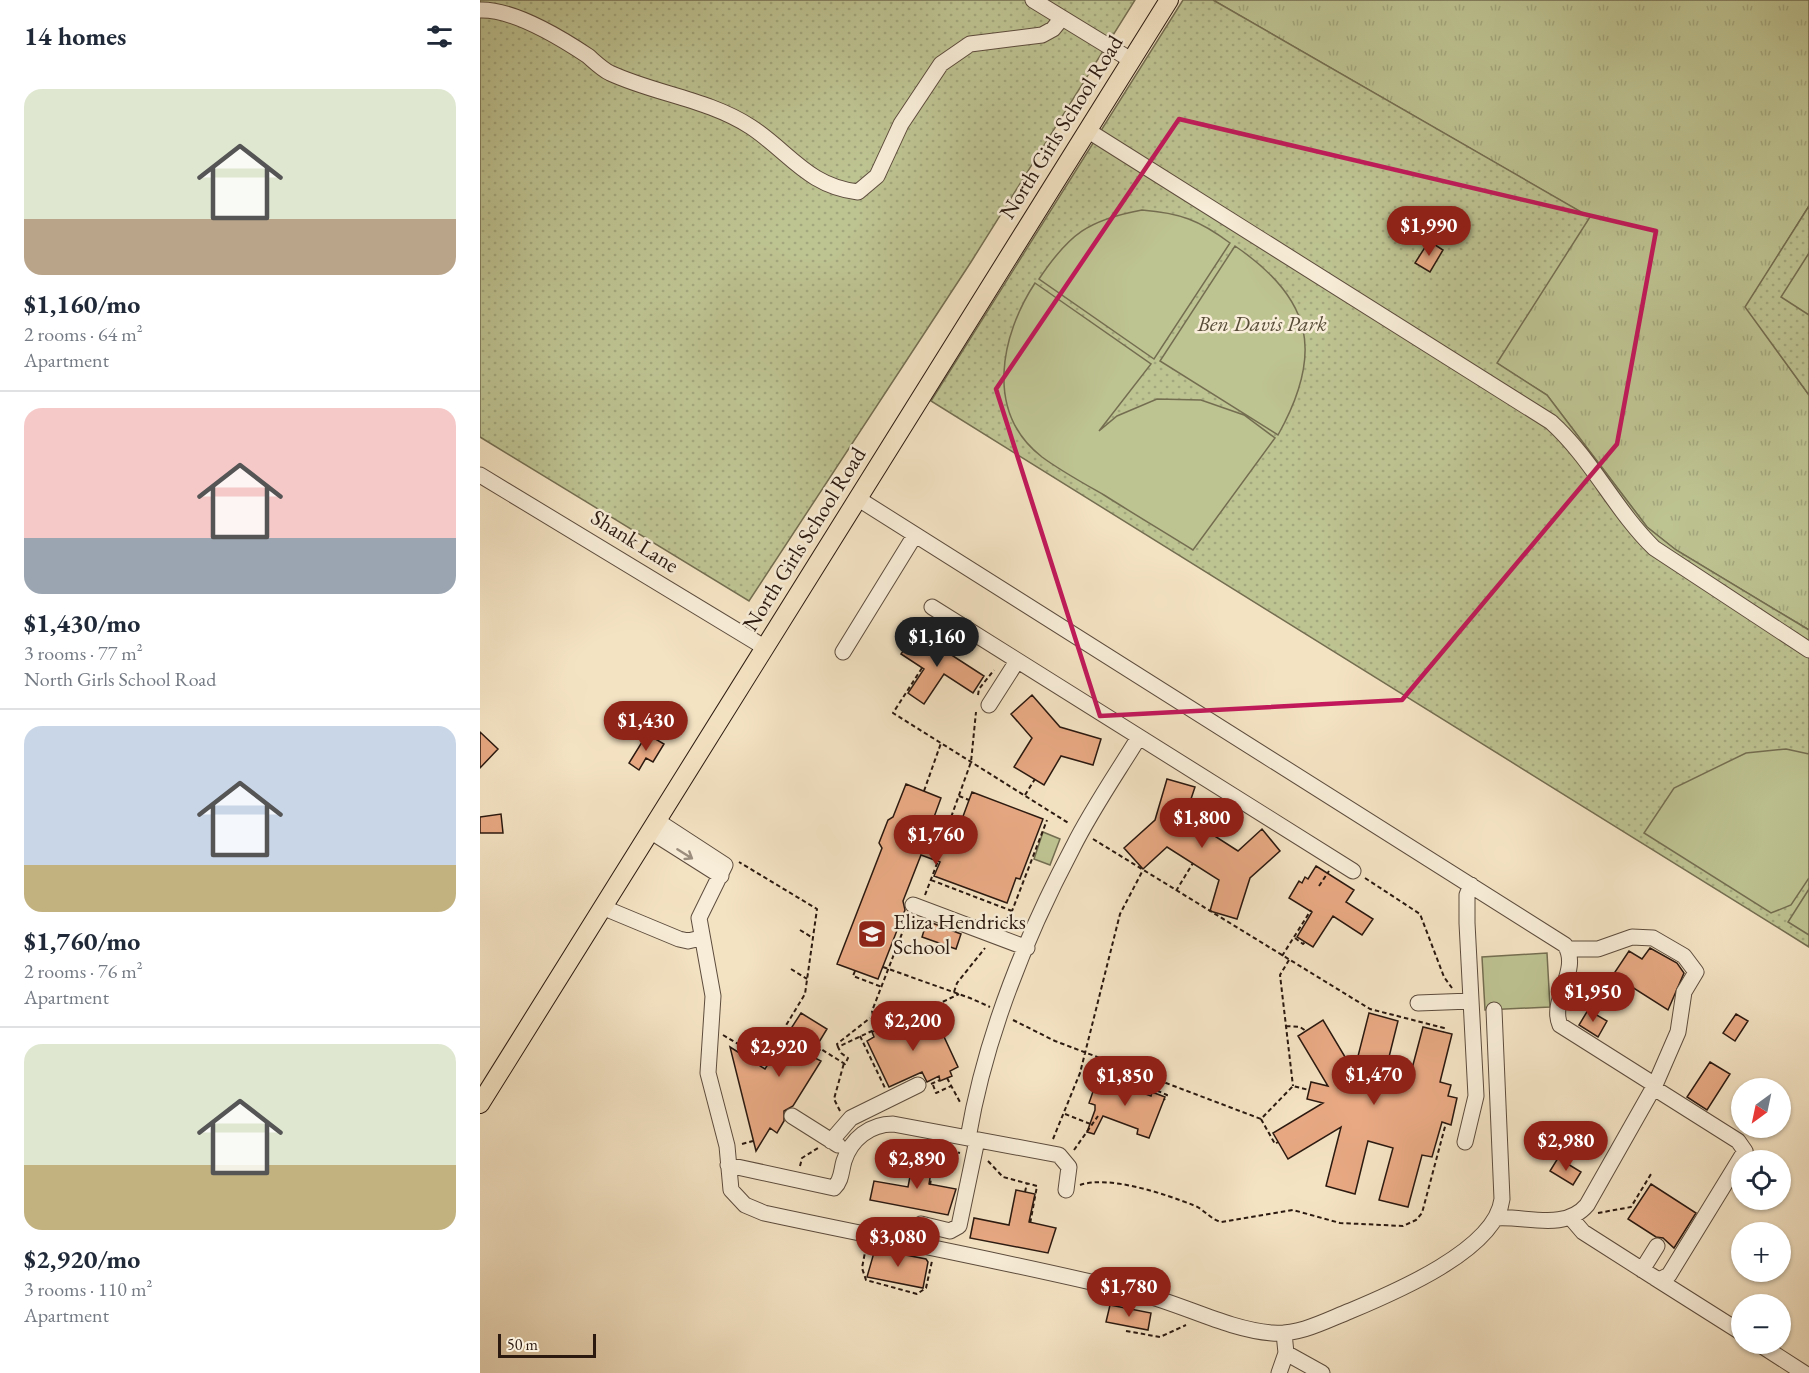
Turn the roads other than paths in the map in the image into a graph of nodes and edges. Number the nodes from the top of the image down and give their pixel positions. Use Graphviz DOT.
graph roads {
  1 [pos="1033,0"];
  2 [pos="1169,0"];
  3 [pos="480,10"];
  4 [pos="1062,18"];
  5 [pos="1131,60"];
  6 [pos="1087,130"];
  7 [pos="480,475"];
  8 [pos="857,498"];
  9 [pos="915,535"];
  10 [pos="932,608"];
  11 [pos="764,647"];
  12 [pos="1809,650"];
  13 [pos="843,652"];
  14 [pos="1017,661"];
  15 [pos="981,705"];
  16 [pos="1139,737"];
  17 [pos="653,826"];
  18 [pos="1353,871"];
  19 [pos="1471,885"];
  20 [pos="913,906"];
  21 [pos="602,907"];
  22 [pos="701,938"];
  23 [pos="1027,948"];
  24 [pos="1568,949"];
  25 [pos="1471,1001"];
  26 [pos="1418,1003"];
  27 [pos="1494,1010"];
  28 [pos="925,1086"];
  29 [pos="1655,1087"];
  30 [pos="480,1104"];
  31 [pos="792,1116"];
  32 [pos="831,1140"];
  33 [pos="1465,1142"];
  34 [pos="973,1146"];
  35 [pos="849,1152"];
  36 [pos="728,1166"];
  37 [pos="1066,1190"];
  38 [pos="1497,1218"];
  39 [pos="1571,1218"];
  40 [pos="921,1224"];
  41 [pos="1657,1246"];
  42 [pos="1647,1273"];
  43 [pos="1731,1326"];
  44 [pos="1284,1333"];
  45 [pos="1286,1353"];
  46 [pos="1775,1354"];
  47 [pos="1279,1373"];
  48 [pos="1322,1373"];
  49 [pos="1804,1373"];
  1 -- 4 [label="street"];
  2 -- 5 [label="main road, North Girls School Road"];
  3 -- 4 [label="street"];
  4 -- 5 [label="street"];
  5 -- 6 [label="main road, North Girls School Road"];
  6 -- 8 [label="main road, North Girls School Road"];
  6 -- 12 [label="street"];
  7 -- 11 [label="street, Shank Lane"];
  8 -- 9 [label="street"];
  8 -- 11 [label="main road, North Girls School Road"];
  9 -- 13 [label="street"];
  9 -- 19 [label="street"];
  10 -- 14 [label="street"];
  11 -- 17 [label="main road, North Girls School Road"];
  14 -- 15 [label="street"];
  14 -- 16 [label="street"];
  16 -- 18 [label="street"];
  16 -- 23 [label="street"];
  17 -- 21 [label="main road, North Girls School Road"];
  17 -- 22 [label="street"];
  19 -- 24 [label="street"];
  19 -- 25 [label="street"];
  20 -- 23 [label="street"];
  21 -- 22 [label="street"];
  21 -- 30 [label="main road, North Girls School Road"];
  22 -- 36 [label="street"];
  23 -- 34 [label="street"];
  24 -- 29 [label="street"];
  24 -- 29 [label="street"];
  25 -- 26 [label="street"];
  25 -- 33 [label="street"];
  27 -- 38 [label="street"];
  28 -- 32 [label="street"];
  29 -- 39 [label="street"];
  29 -- 42 [label="street"];
  31 -- 32 [label="street"];
  32 -- 35 [label="street"];
  34 -- 35 [label="street"];
  34 -- 37 [label="street"];
  34 -- 40 [label="street"];
  35 -- 36 [label="street"];
  36 -- 44 [label="street"];
  38 -- 39 [label="street"];
  38 -- 44 [label="street"];
  39 -- 42 [label="street"];
  41 -- 42 [label="street"];
  42 -- 43 [label="street"];
  44 -- 45 [label="street"];
  45 -- 47 [label="street"];
  45 -- 48 [label="street"];
  46 -- 49 [label="street"];
}
